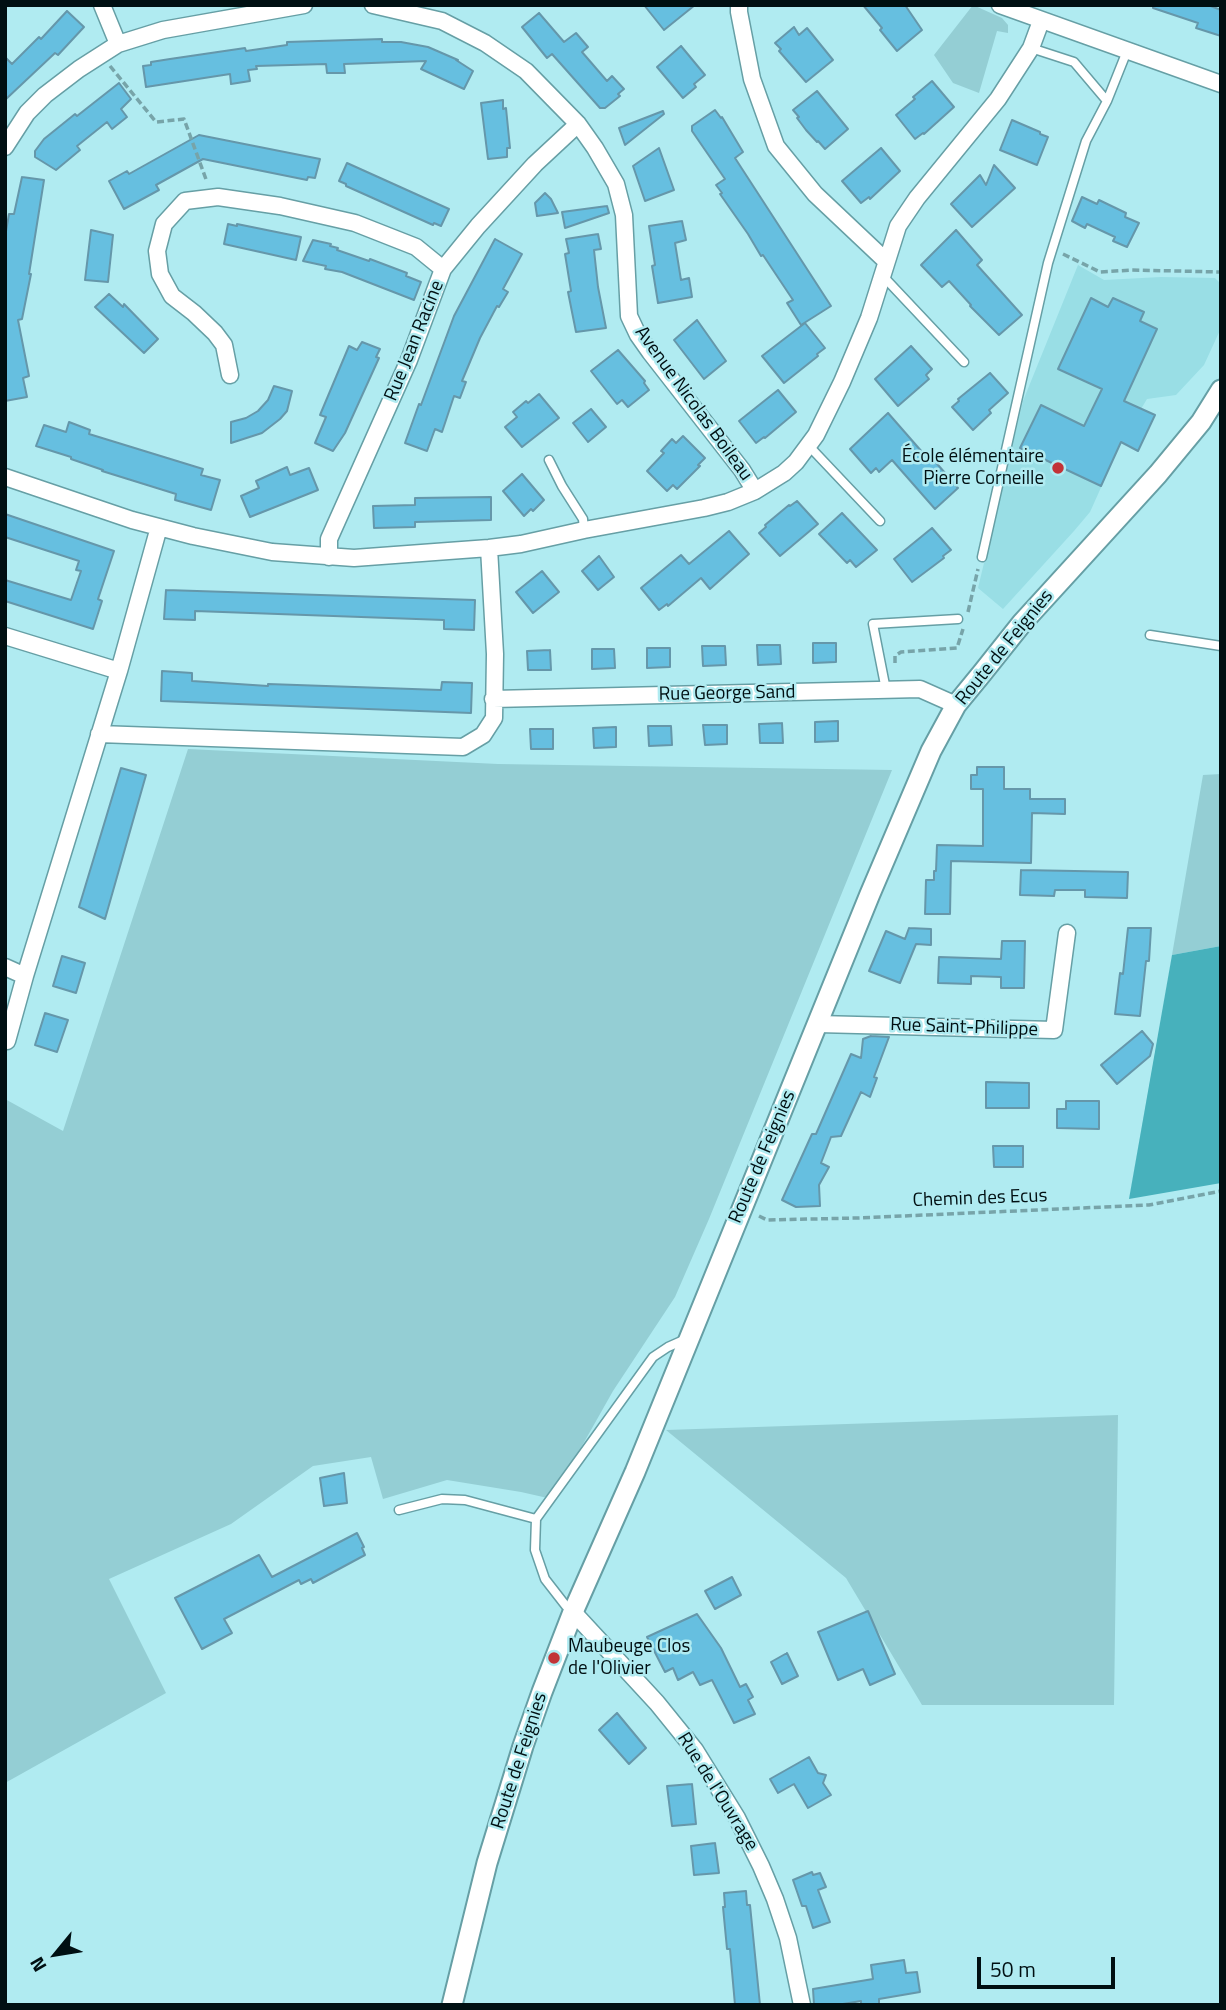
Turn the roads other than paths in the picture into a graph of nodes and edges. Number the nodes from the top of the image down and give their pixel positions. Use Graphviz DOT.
graph roads {
  1 [pos="102,5"];
  2 [pos="304,5"];
  3 [pos="373,5"];
  4 [pos="1010,7"];
  5 [pos="737,8"];
  6 [pos="444,13"];
  7 [pos="1041,21"];
  8 [pos="118,44"];
  9 [pos="1031,48"];
  10 [pos="1128,50"];
  11 [pos="1221,84"];
  12 [pos="1107,101"];
  13 [pos="578,124"];
  14 [pos="5,147"];
  15 [pos="884,268"];
  16 [pos="443,269"];
  17 [pos="964,362"];
  18 [pos="230,375"];
  19 [pos="1221,390"];
  20 [pos="809,446"];
  21 [pos="549,460"];
  22 [pos="5,477"];
  23 [pos="755,491"];
  24 [pos="880,521"];
  25 [pos="159,527"];
  26 [pos="584,530"];
  27 [pos="489,548"];
  28 [pos="329,557"];
  29 [pos="982,557"];
  30 [pos="962,618"];
  31 [pos="1150,635"];
  32 [pos="5,636"];
  33 [pos="1221,646"];
  34 [pos="118,671"];
  35 [pos="890,690"];
  36 [pos="494,699"];
  37 [pos="956,705"];
  38 [pos="99,734"];
  39 [pos="1067,933"];
  40 [pos="5,967"];
  41 [pos="25,976"];
  42 [pos="818,1024"];
  43 [pos="7,1041"];
  44 [pos="689,1338"];
  45 [pos="399,1510"];
  46 [pos="537,1519"];
  47 [pos="573,1612"];
  48 [pos="452,2005"];
  49 [pos="802,2005"];
  1 -- 8 [label="street"];
  2 -- 8 [label="street"];
  3 -- 6 [label="street, Avenue Nicolas Boileau"];
  4 -- 7 [label="street"];
  5 -- 15 [label="street"];
  6 -- 13 [label="street, Avenue Nicolas Boileau"];
  7 -- 9 [label="street"];
  7 -- 10 [label="street"];
  8 -- 14 [label="street"];
  9 -- 12 [label="lane"];
  9 -- 15 [label="street"];
  10 -- 11 [label="street"];
  10 -- 12 [label="lane"];
  12 -- 29 [label="lane"];
  13 -- 16 [label="street, Rue Jean Racine"];
  13 -- 23 [label="street, Avenue Nicolas Boileau"];
  15 -- 17 [label="lane"];
  15 -- 20 [label="street"];
  16 -- 18 [label="street"];
  16 -- 28 [label="street, Rue Jean Racine"];
  19 -- 37 [label="street, Route de Feignies"];
  20 -- 23 [label="street"];
  20 -- 24 [label="lane"];
  21 -- 26 [label="lane"];
  22 -- 25 [label="street"];
  23 -- 26 [label="street"];
  25 -- 28 [label="street"];
  25 -- 34 [label="street"];
  26 -- 27 [label="street"];
  27 -- 28 [label="street"];
  27 -- 36 [label="street"];
  30 -- 35 [label="lane"];
  31 -- 33 [label="lane"];
  32 -- 34 [label="street"];
  34 -- 38 [label="street"];
  35 -- 36 [label="street, Rue George Sand"];
  35 -- 37 [label="street, Rue George Sand"];
  36 -- 38 [label="street"];
  37 -- 42 [label="street, Route de Feignies"];
  38 -- 41 [label="street"];
  39 -- 42 [label="street, Rue Saint-Philippe"];
  40 -- 41 [label="street"];
  41 -- 43 [label="street"];
  42 -- 44 [label="street, Route de Feignies"];
  44 -- 46 [label="lane"];
  44 -- 47 [label="street, Route de Feignies"];
  45 -- 46 [label="lane"];
  46 -- 47 [label="lane"];
  47 -- 48 [label="street, Route de Feignies"];
  47 -- 49 [label="street, Rue de l'Ouvrage"];
}
